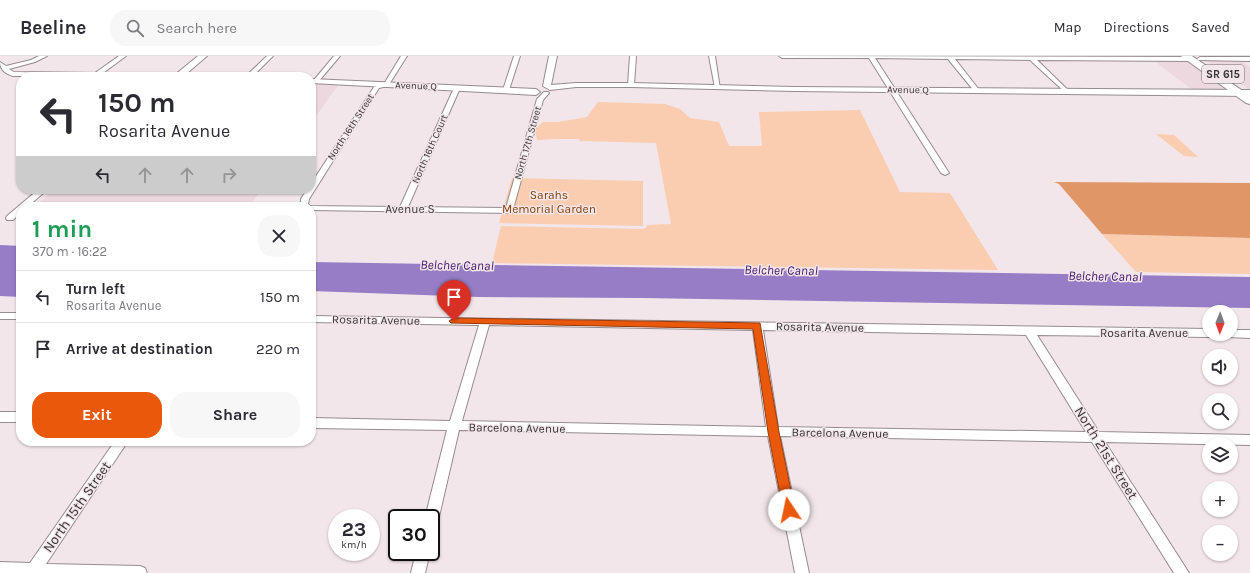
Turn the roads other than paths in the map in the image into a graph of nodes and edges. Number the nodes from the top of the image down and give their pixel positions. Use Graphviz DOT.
graph roads {
  1 [pos="44,56"];
  2 [pos="123,56"];
  3 [pos="203,56"];
  4 [pos="270,56"];
  5 [pos="337,56"];
  6 [pos="404,56"];
  7 [pos="517,56"];
  8 [pos="553,56"];
  9 [pos="632,56"];
  10 [pos="712,56"];
  11 [pos="782,56"];
  12 [pos="871,56"];
  13 [pos="950,57"];
  14 [pos="1031,57"];
  15 [pos="1111,57"];
  16 [pos="1193,58"];
  17 [pos="1250,59"];
  18 [pos="2,66"];
  19 [pos="100,72"];
  20 [pos="183,72"];
  21 [pos="253,72"];
  22 [pos="16,74"];
  23 [pos="316,78"];
  24 [pos="316,81"];
  25 [pos="386,85"];
  26 [pos="631,85"];
  27 [pos="457,88"];
  28 [pos="718,88"];
  29 [pos="506,90"];
  30 [pos="543,90"];
  31 [pos="892,90"];
  32 [pos="977,91"];
  33 [pos="1067,92"];
  34 [pos="1246,93"];
  35 [pos="1250,100"];
  36 [pos="945,174"];
  37 [pos="316,182"];
  38 [pos="38,194"];
  39 [pos="29,202"];
  40 [pos="316,207"];
  41 [pos="403,209"];
  42 [pos="509,210"];
  43 [pos="16,213"];
  44 [pos="10,218"];
  45 [pos="0,316"];
  46 [pos="16,316"];
  47 [pos="316,319"];
  48 [pos="486,321"];
  49 [pos="757,326"];
  50 [pos="1030,332"];
  51 [pos="1202,333"];
  52 [pos="1238,334"];
  53 [pos="1250,334"];
  54 [pos="0,417"];
  55 [pos="16,417"];
  56 [pos="316,423"];
  57 [pos="454,427"];
  58 [pos="773,432"];
  59 [pos="1095,437"];
  60 [pos="1250,440"];
  61 [pos="119,446"];
  62 [pos="434,509"];
  63 [pos="421,561"];
  64 [pos="0,569"];
  65 [pos="32,571"];
  66 [pos="140,573"];
  67 [pos="418,573"];
  68 [pos="802,573"];
  69 [pos="1182,573"];
  1 -- 18 [label="street"];
  2 -- 19 [label="street"];
  3 -- 20 [label="street"];
  4 -- 21 [label="street"];
  5 -- 23 [label="street"];
  6 -- 25 [label="street, North 16th Street"];
  7 -- 29 [label="street"];
  8 -- 30 [label="street, North 17th Street"];
  9 -- 26 [label="street"];
  10 -- 28 [label="street"];
  11 -- 12 [label="street"];
  12 -- 13 [label="street"];
  12 -- 31 [label="street"];
  13 -- 14 [label="street"];
  13 -- 32 [label="street"];
  14 -- 15 [label="street"];
  14 -- 33 [label="street"];
  15 -- 16 [label="street"];
  16 -- 17 [label="street"];
  16 -- 34 [label="main road, SR 615"];
  18 -- 22 [label="street"];
  24 -- 25 [label="street, Avenue Q"];
  25 -- 27 [label="street, Avenue Q"];
  25 -- 37 [label="street, North 16th Street"];
  26 -- 28 [label="street, Avenue Q"];
  26 -- 30 [label="street, Avenue Q"];
  27 -- 29 [label="street, Avenue Q"];
  27 -- 41 [label="street, North 16th Court"];
  28 -- 31 [label="street, Avenue Q"];
  29 -- 30 [label="street, Avenue Q"];
  30 -- 42 [label="street, North 17th Street"];
  31 -- 32 [label="street, Avenue Q"];
  31 -- 36 [label="street"];
  32 -- 33 [label="street, Avenue Q"];
  33 -- 34 [label="street, Avenue Q"];
  34 -- 35 [label="main road, SR 615"];
  38 -- 39 [label="street"];
  40 -- 41 [label="street, Avenue S"];
  41 -- 42 [label="street, Avenue S"];
  43 -- 44 [label="street"];
  45 -- 46 [label="street"];
  47 -- 48 [label="street, Rosarita Avenue"];
  48 -- 49 [label="street, Rosarita Avenue"];
  48 -- 57 [label="street"];
  49 -- 50 [label="street, Rosarita Avenue"];
  49 -- 58 [label="street"];
  50 -- 51 [label="street, Rosarita Avenue"];
  50 -- 59 [label="street, North 21st Street"];
  52 -- 53 [label="street"];
  54 -- 55 [label="street"];
  56 -- 57 [label="street, Barcelona Avenue"];
  57 -- 58 [label="street, Barcelona Avenue"];
  57 -- 62 [label="street"];
  58 -- 59 [label="street, Barcelona Avenue"];
  58 -- 68 [label="street"];
  59 -- 60 [label="street, Barcelona Avenue"];
  59 -- 69 [label="street, North 21st Street"];
  61 -- 65 [label="street, North 15th Street"];
  63 -- 67 [label="street"];
  64 -- 65 [label="street"];
  65 -- 66 [label="street"];
}
